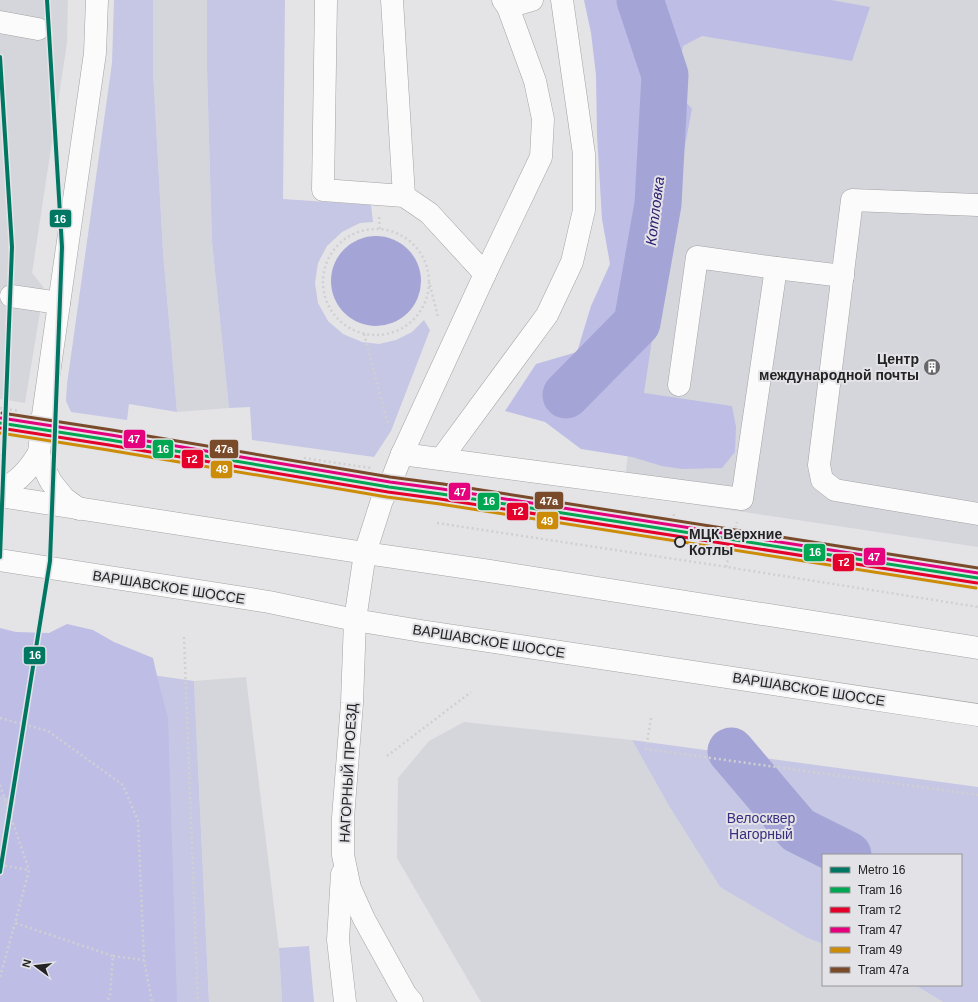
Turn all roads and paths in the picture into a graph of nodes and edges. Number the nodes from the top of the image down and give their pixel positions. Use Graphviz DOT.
graph roads {
  1 [pos="97,0"];
  2 [pos="326,0"];
  3 [pos="392,0"];
  4 [pos="532,0"];
  5 [pos="562,0"];
  6 [pos="505,4"];
  7 [pos="0,22"];
  8 [pos="38,28"];
  9 [pos="404,196"];
  10 [pos="978,205"];
  11 [pos="776,268"];
  12 [pos="485,274"];
  13 [pos="843,276"];
  14 [pos="11,296"];
  15 [pos="59,303"];
  16 [pos="364,334"];
  17 [pos="679,385"];
  18 [pos="390,431"];
  19 [pos="39,453"];
  20 [pos="402,454"];
  21 [pos="441,459"];
  22 [pos="0,489"];
  23 [pos="0,496"];
  24 [pos="79,509"];
  25 [pos="978,514"];
  26 [pos="737,519"];
  27 [pos="437,523"];
  28 [pos="365,553"];
  29 [pos="0,560"];
  30 [pos="726,567"];
  31 [pos="978,607"];
  32 [pos="355,620"];
  33 [pos="184,637"];
  34 [pos="978,648"];
  35 [pos="471,692"];
  36 [pos="978,715"];
  37 [pos="0,718"];
  38 [pos="651,718"];
  39 [pos="387,756"];
  40 [pos="0,785"];
  41 [pos="978,795"];
  42 [pos="343,855"];
  43 [pos="0,865"];
  44 [pos="29,870"];
  45 [pos="15,923"];
  46 [pos="383,953"];
  47 [pos="112,956"];
  48 [pos="144,960"];
  49 [pos="0,977"];
  50 [pos="107,1002"];
  51 [pos="152,1002"];
  52 [pos="198,1002"];
  53 [pos="345,1002"];
  54 [pos="392,1002"];
  55 [pos="412,1002"];
  1 -- 15 [label="main road"];
  2 -- 9 [label="main road"];
  3 -- 9 [label="main road"];
  4 -- 6 [label="main road"];
  5 -- 21 [label="main road"];
  6 -- 12 [label="main road, НАГОРНЫЙ ПРОЕЗД"];
  7 -- 8 [label="main road"];
  9 -- 12 [label="main road"];
  10 -- 13 [label="main road"];
  11 -- 13 [label="main road"];
  11 -- 17 [label="main road"];
  11 -- 21 [label="main road"];
  12 -- 20 [label="main road, НАГОРНЫЙ ПРОЕЗД"];
  13 -- 25 [label="main road"];
  14 -- 15 [label="main road"];
  15 -- 19 [label="main road"];
  16 -- 16 [label="path"];
  16 -- 18 [label="path"];
  19 -- 22 [label="main road"];
  19 -- 24 [label="main road"];
  20 -- 21 [label="main road"];
  20 -- 28 [label="main road, НАГОРНЫЙ ПРОЕЗД"];
  23 -- 24 [label="main road"];
  24 -- 28 [label="main road"];
  26 -- 30 [label="path"];
  27 -- 30 [label="path"];
  28 -- 32 [label="main road, НАГОРНЫЙ ПРОЕЗД"];
  28 -- 34 [label="main road"];
  29 -- 32 [label="main road, ВАРШАВСКОЕ ШОССЕ"];
  30 -- 31 [label="path"];
  32 -- 36 [label="main road, ВАРШАВСКОЕ ШОССЕ"];
  32 -- 42 [label="main road, НАГОРНЫЙ ПРОЕЗД"];
  33 -- 52 [label="path"];
  35 -- 39 [label="path"];
  37 -- 48 [label="path"];
  38 -- 41 [label="path"];
  40 -- 44 [label="path"];
  42 -- 46 [label="main road, НАГОРНЫЙ ПРОЕЗД"];
  42 -- 53 [label="main road"];
  43 -- 44 [label="path"];
  44 -- 45 [label="path"];
  45 -- 47 [label="path"];
  45 -- 49 [label="path"];
  46 -- 54 [label="main road"];
  46 -- 55 [label="main road, НАГОРНЫЙ ПРОЕЗД"];
  47 -- 48 [label="path"];
  47 -- 50 [label="path"];
  48 -- 51 [label="path"];
}
